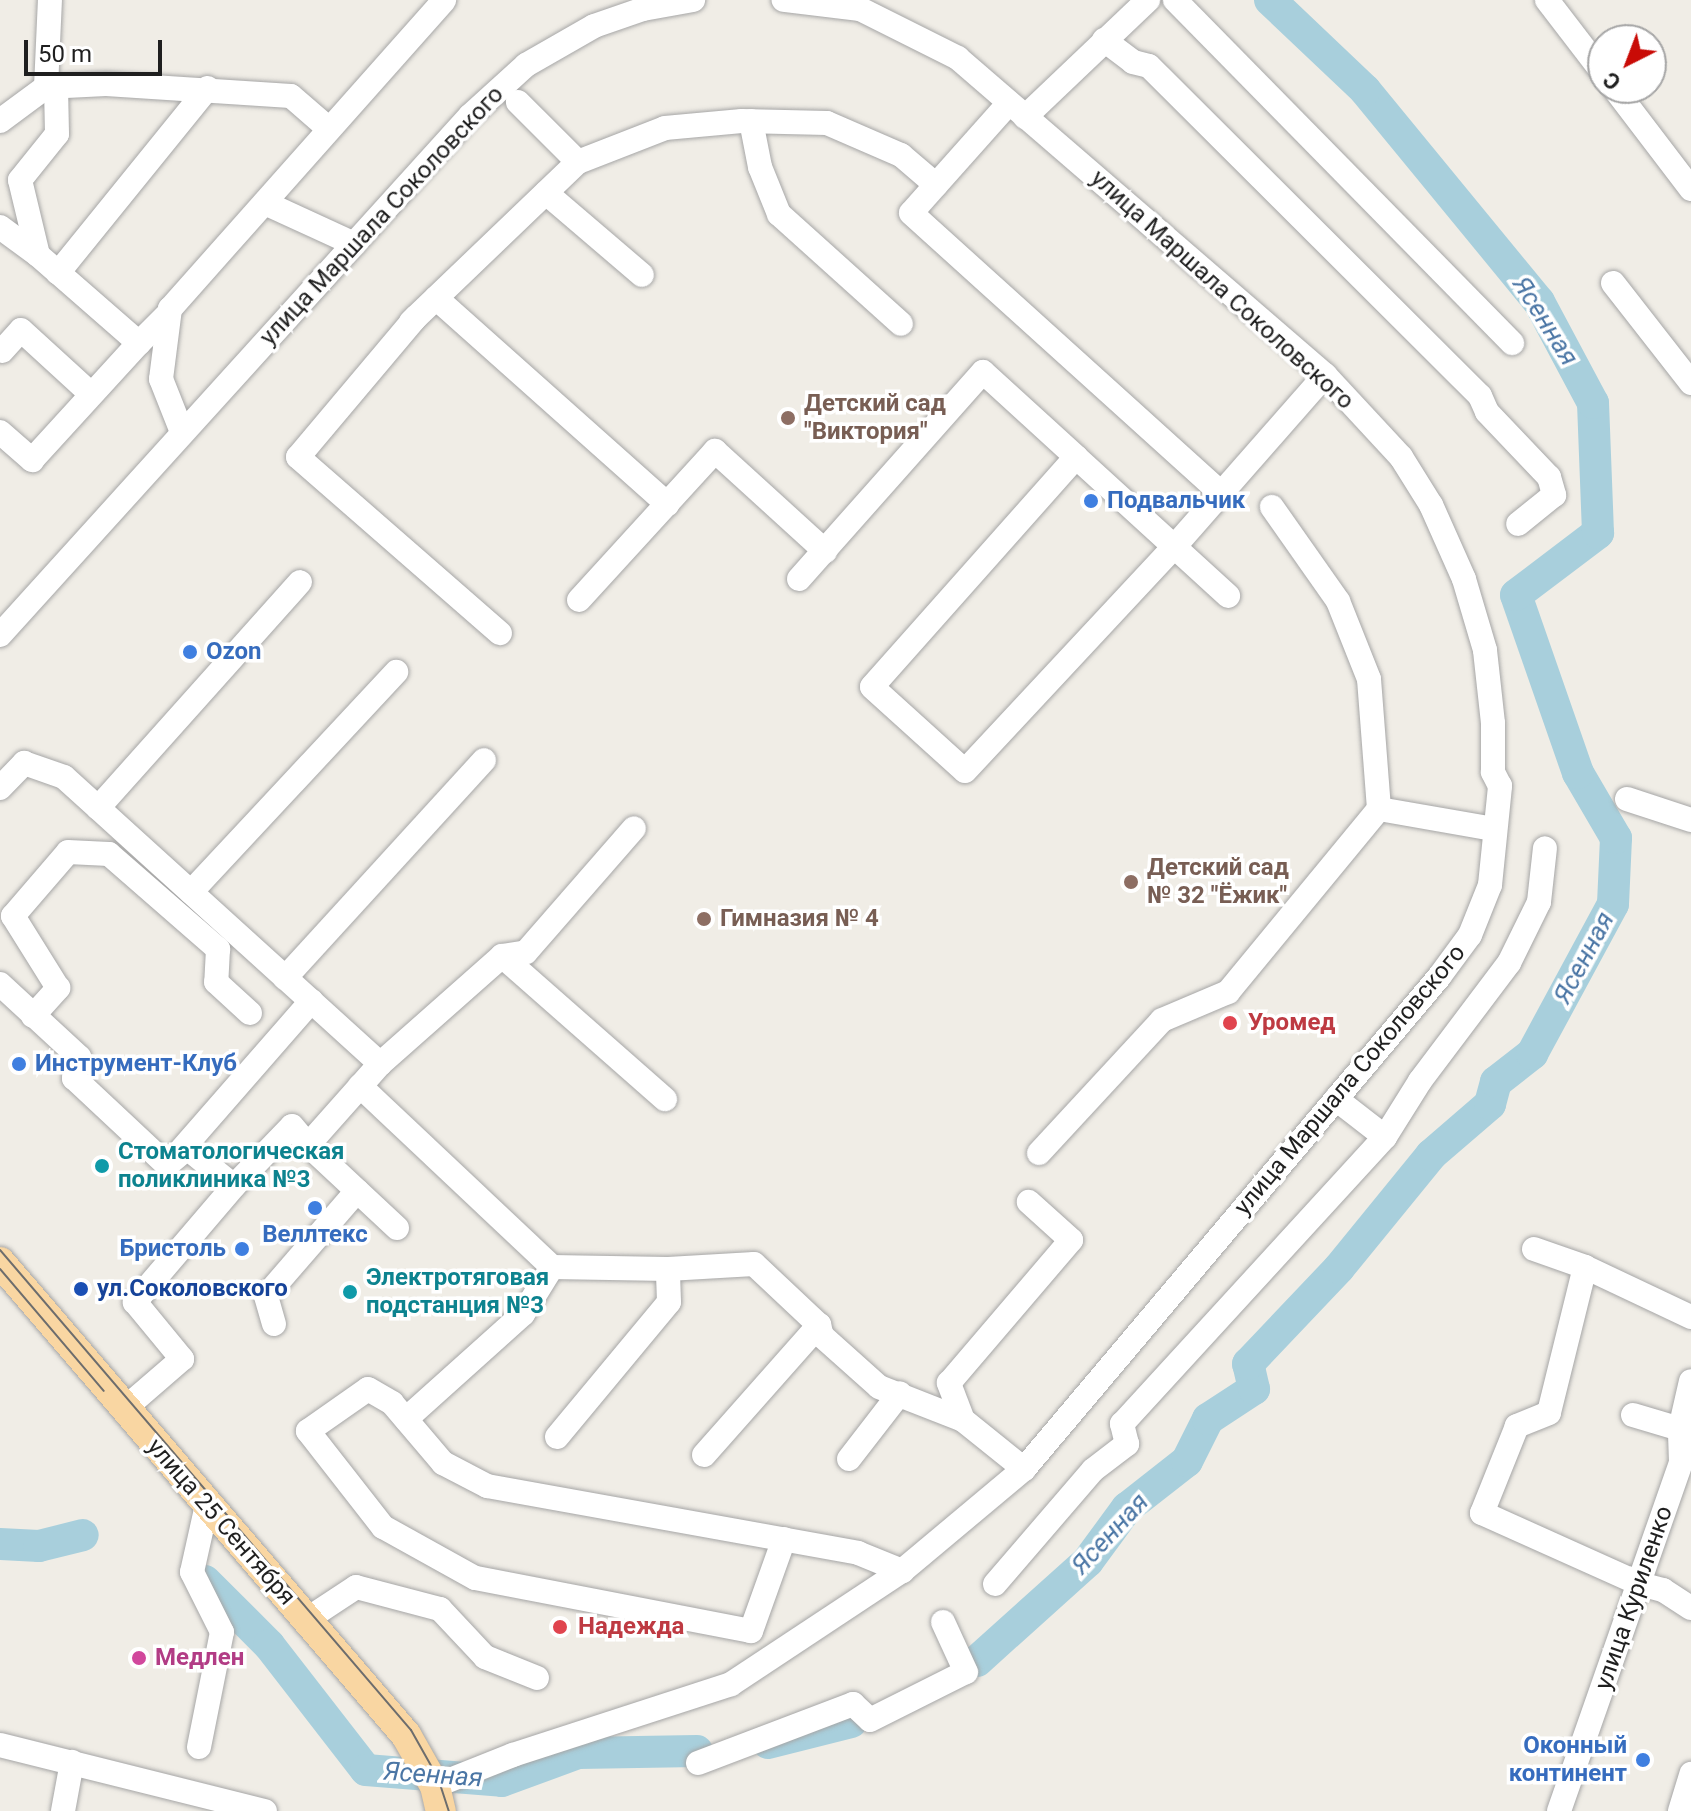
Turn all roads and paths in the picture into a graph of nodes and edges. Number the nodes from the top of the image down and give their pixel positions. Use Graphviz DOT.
graph roads {
  1 [pos="50,0"];
  2 [pos="444,0"];
  3 [pos="690,0"];
  4 [pos="784,0"];
  5 [pos="1148,0"];
  6 [pos="1175,0"];
  7 [pos="1547,0"];
  8 [pos="844,3"];
  9 [pos="1104,40"];
  10 [pos="1587,52"];
  11 [pos="51,87"];
  12 [pos="208,88"];
  13 [pos="518,102"];
  14 [pos="1626,104"];
  15 [pos="1017,110"];
  16 [pos="0,121"];
  17 [pos="751,121"];
  18 [pos="328,128"];
  19 [pos="578,162"];
  20 [pos="936,185"];
  21 [pos="1691,189"];
  22 [pos="546,193"];
  23 [pos="265,203"];
  24 [pos="0,227"];
  25 [pos="354,244"];
  26 [pos="38,255"];
  27 [pos="58,273"];
  28 [pos="642,275"];
  29 [pos="1613,283"];
  30 [pos="436,298"];
  31 [pos="169,313"];
  32 [pos="901,324"];
  33 [pos="139,343"];
  34 [pos="1512,343"];
  35 [pos="2,351"];
  36 [pos="1325,375"];
  37 [pos="1691,383"];
  38 [pos="91,394"];
  39 [pos="0,432"];
  40 [pos="182,432"];
  41 [pos="1076,457"];
  42 [pos="1221,493"];
  43 [pos="667,504"];
  44 [pos="1272,507"];
  45 [pos="1518,524"];
  46 [pos="1175,546"];
  47 [pos="825,551"];
  48 [pos="799,579"];
  49 [pos="300,582"];
  50 [pos="1228,596"];
  51 [pos="579,600"];
  52 [pos="3,627"];
  53 [pos="500,633"];
  54 [pos="396,672"];
  55 [pos="484,760"];
  56 [pos="0,788"];
  57 [pos="1627,799"];
  58 [pos="98,808"];
  59 [pos="1379,809"];
  60 [pos="1691,820"];
  61 [pos="634,828"];
  62 [pos="1494,829"];
  63 [pos="1545,848"];
  64 [pos="191,892"];
  65 [pos="502,956"];
  66 [pos="285,978"];
  67 [pos="0,984"];
  68 [pos="311,1001"];
  69 [pos="250,1013"];
  70 [pos="33,1016"];
  71 [pos="380,1064"];
  72 [pos="360,1086"];
  73 [pos="665,1099"];
  74 [pos="1336,1099"];
  75 [pos="1385,1137"];
  76 [pos="308,1145"];
  77 [pos="1039,1153"];
  78 [pos="173,1160"];
  79 [pos="234,1186"];
  80 [pos="357,1191"];
  81 [pos="1029,1202"];
  82 [pos="397,1228"];
  83 [pos="1534,1249"];
  84 [pos="0,1262"];
  85 [pos="552,1267"];
  86 [pos="1585,1267"];
  87 [pos="668,1269"];
  88 [pos="1691,1317"];
  89 [pos="274,1324"];
  90 [pos="819,1325"];
  91 [pos="1691,1381"];
  92 [pos="900,1393"];
  93 [pos="124,1409"];
  94 [pos="1633,1415"];
  95 [pos="406,1419"];
  96 [pos="963,1420"];
  97 [pos="1685,1433"];
  98 [pos="557,1437"];
  99 [pos="704,1455"];
  100 [pos="849,1459"];
  101 [pos="1024,1469"];
  102 [pos="207,1505"];
  103 [pos="784,1539"];
  104 [pos="902,1571"];
  105 [pos="995,1584"];
  106 [pos="1640,1584"];
  107 [pos="1691,1608"];
  108 [pos="306,1620"];
  109 [pos="943,1622"];
  110 [pos="537,1678"];
  111 [pos="0,1745"];
  112 [pos="199,1747"];
  113 [pos="72,1762"];
  114 [pos="698,1763"];
  115 [pos="1691,1774"];
  116 [pos="438,1792"];
  117 [pos="63,1811"];
  118 [pos="265,1811"];
  119 [pos="1559,1811"];
  120 [pos="1680,1811"];
  1 -- 11 [label="street"];
  2 -- 18 [label="street"];
  3 -- 25 [label="street, улица Маршала Соколовского"];
  4 -- 8 [label="street, улица Маршала Соколовского"];
  5 -- 9 [label="street"];
  6 -- 34 [label="street"];
  7 -- 10 [label="street"];
  8 -- 15 [label="street, улица Маршала Соколовского"];
  9 -- 15 [label="street"];
  9 -- 45 [label="street"];
  11 -- 12 [label="street"];
  11 -- 16 [label="street"];
  11 -- 26 [label="street"];
  12 -- 18 [label="street"];
  12 -- 27 [label="street"];
  13 -- 19 [label="street"];
  14 -- 21 [label="street"];
  15 -- 20 [label="street"];
  15 -- 36 [label="street, улица Маршала Соколовского"];
  17 -- 19 [label="street"];
  17 -- 20 [label="street"];
  17 -- 32 [label="street"];
  18 -- 23 [label="street"];
  19 -- 22 [label="street"];
  20 -- 42 [label="street"];
  22 -- 28 [label="street"];
  22 -- 30 [label="street"];
  23 -- 25 [label="street"];
  23 -- 31 [label="street"];
  24 -- 26 [label="street"];
  25 -- 40 [label="street, улица Маршала Соколовского"];
  26 -- 27 [label="street"];
  27 -- 33 [label="street"];
  29 -- 37 [label="street"];
  30 -- 43 [label="street"];
  30 -- 53 [label="street"];
  31 -- 33 [label="street"];
  31 -- 40 [label="street"];
  33 -- 38 [label="street"];
  35 -- 38 [label="street"];
  36 -- 42 [label="street"];
  36 -- 62 [label="street, улица Маршала Соколовского"];
  38 -- 39 [label="street"];
  40 -- 52 [label="street, улица Маршала Соколовского"];
  41 -- 46 [label="street"];
  41 -- 46 [label="street"];
  41 -- 47 [label="street"];
  42 -- 46 [label="street"];
  43 -- 47 [label="street"];
  43 -- 51 [label="street"];
  44 -- 59 [label="street"];
  46 -- 50 [label="street"];
  47 -- 48 [label="street"];
  49 -- 58 [label="street"];
  54 -- 64 [label="street"];
  55 -- 66 [label="street"];
  56 -- 58 [label="street"];
  57 -- 60 [label="street"];
  58 -- 64 [label="street"];
  59 -- 62 [label="street"];
  59 -- 77 [label="street"];
  61 -- 65 [label="street"];
  62 -- 74 [label="street, улица Маршала Соколовского"];
  63 -- 75 [label="street"];
  64 -- 66 [label="street"];
  65 -- 71 [label="street"];
  65 -- 73 [label="street"];
  66 -- 68 [label="street"];
  67 -- 70 [label="street"];
  68 -- 71 [label="street"];
  68 -- 78 [label="street"];
  69 -- 70 [label="street"];
  70 -- 78 [label="street"];
  71 -- 72 [label="street"];
  72 -- 76 [label="street"];
  72 -- 85 [label="street"];
  74 -- 75 [label="street"];
  74 -- 101 [label="street, улица Маршала Соколовского"];
  75 -- 105 [label="street"];
  76 -- 79 [label="street"];
  76 -- 80 [label="street"];
  78 -- 79 [label="street"];
  79 -- 93 [label="street"];
  80 -- 82 [label="street"];
  80 -- 89 [label="street"];
  81 -- 96 [label="street"];
  83 -- 86 [label="street"];
  84 -- 93 [label="main road, улица 25 Сентября"];
  85 -- 87 [label="street"];
  85 -- 95 [label="street"];
  86 -- 88 [label="street"];
  86 -- 106 [label="street"];
  87 -- 90 [label="street"];
  87 -- 98 [label="street"];
  90 -- 92 [label="street"];
  90 -- 99 [label="street"];
  91 -- 97 [label="street, улица Куриленко"];
  92 -- 96 [label="street"];
  92 -- 100 [label="street"];
  93 -- 102 [label="main road, улица 25 Сентября"];
  94 -- 97 [label="street"];
  95 -- 103 [label="street"];
  95 -- 103 [label="street"];
  96 -- 101 [label="street"];
  97 -- 106 [label="street, улица Куриленко"];
  101 -- 104 [label="street, улица Маршала Соколовского"];
  102 -- 108 [label="main road, улица 25 Сентября"];
  102 -- 112 [label="street"];
  103 -- 104 [label="street"];
  104 -- 116 [label="street, улица Маршала Соколовского"];
  106 -- 107 [label="street"];
  106 -- 119 [label="street, улица Куриленко"];
  108 -- 110 [label="street"];
  108 -- 116 [label="main road, улица 25 Сентября"];
  109 -- 114 [label="street"];
  111 -- 113 [label="street"];
  113 -- 117 [label="street"];
  113 -- 118 [label="street"];
  115 -- 120 [label="street"];
}
